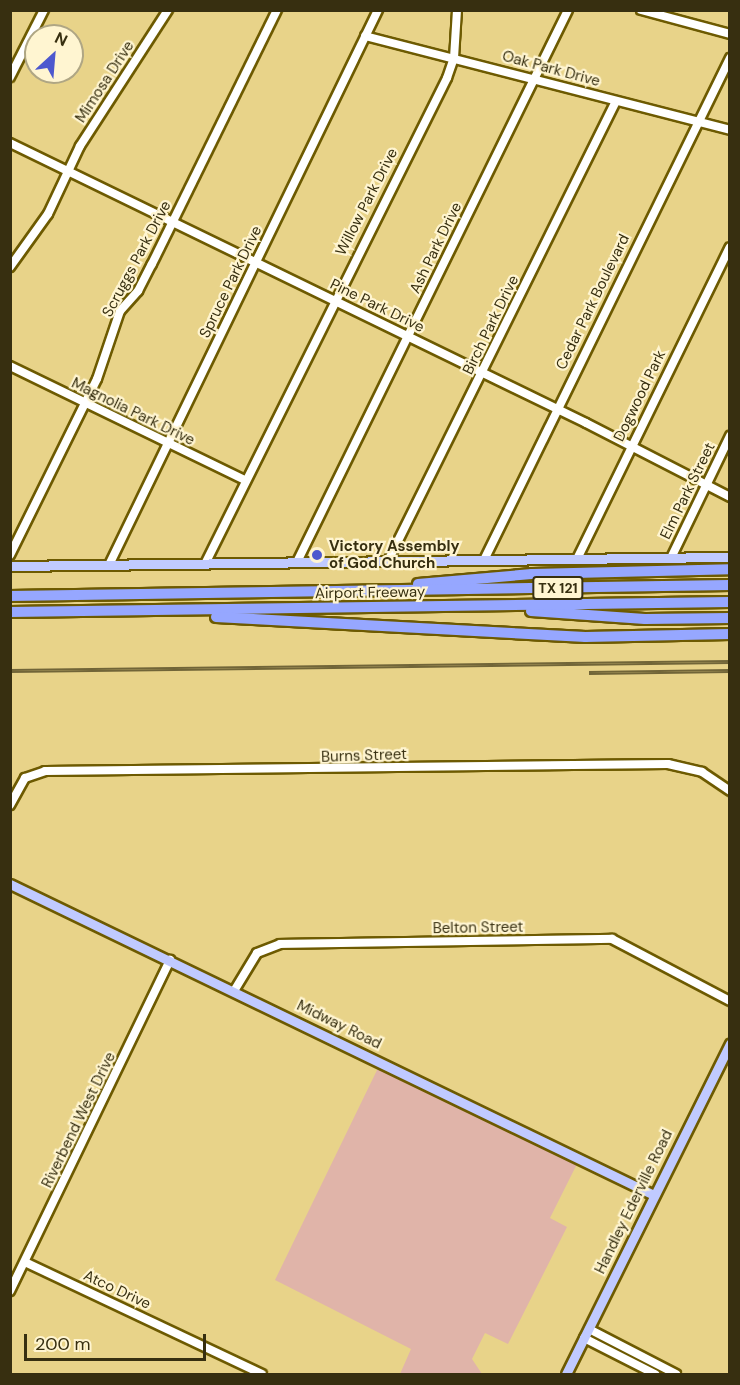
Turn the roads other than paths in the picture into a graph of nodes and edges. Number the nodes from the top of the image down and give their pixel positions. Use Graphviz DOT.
graph roads {
  1 [pos="44,10"];
  2 [pos="168,10"];
  3 [pos="277,10"];
  4 [pos="378,10"];
  5 [pos="458,10"];
  6 [pos="568,10"];
  7 [pos="641,10"];
  8 [pos="659,13"];
  9 [pos="729,34"];
  10 [pos="365,36"];
  11 [pos="454,58"];
  12 [pos="729,58"];
  13 [pos="10,77"];
  14 [pos="534,77"];
  15 [pos="616,101"];
  16 [pos="698,122"];
  17 [pos="729,130"];
  18 [pos="10,143"];
  19 [pos="69,171"];
  20 [pos="173,221"];
  21 [pos="729,247"];
  22 [pos="257,262"];
  23 [pos="10,267"];
  24 [pos="333,300"];
  25 [pos="408,337"];
  26 [pos="10,366"];
  27 [pos="482,373"];
  28 [pos="85,403"];
  29 [pos="555,409"];
  30 [pos="729,436"];
  31 [pos="166,443"];
  32 [pos="630,446"];
  33 [pos="245,480"];
  34 [pos="706,485"];
  35 [pos="729,497"];
  36 [pos="10,555"];
  37 [pos="729,557"];
  38 [pos="671,558"];
  39 [pos="577,559"];
  40 [pos="484,560"];
  41 [pos="388,561"];
  42 [pos="297,562"];
  43 [pos="205,564"];
  44 [pos="109,565"];
  45 [pos="10,566"];
  46 [pos="729,569"];
  47 [pos="729,585"];
  48 [pos="387,590"];
  49 [pos="10,596"];
  50 [pos="729,602"];
  51 [pos="462,606"];
  52 [pos="10,612"];
  53 [pos="151,612"];
  54 [pos="729,618"];
  55 [pos="729,634"];
  56 [pos="729,791"];
  57 [pos="10,805"];
  58 [pos="10,884"];
  59 [pos="170,960"];
  60 [pos="234,991"];
  61 [pos="729,1001"];
  62 [pos="729,1043"];
  63 [pos="727,1056"];
  64 [pos="654,1195"];
  65 [pos="25,1262"];
  66 [pos="10,1291"];
  67 [pos="586,1334"];
  68 [pos="623,1347"];
  69 [pos="618,1356"];
  70 [pos="652,1362"];
  71 [pos="652,1373"];
  72 [pos="262,1374"];
  73 [pos="566,1374"];
  74 [pos="676,1374"];
  1 -- 13 [label="street"];
  2 -- 19 [label="street, Mimosa Drive"];
  3 -- 20 [label="street, Scruggs Park Drive"];
  4 -- 10 [label="street, Spruce Park Drive"];
  5 -- 11 [label="street, Willow Park Drive"];
  6 -- 14 [label="street, Ash Park Drive"];
  7 -- 8 [label="street"];
  8 -- 9 [label="street"];
  10 -- 11 [label="street, Oak Park Drive"];
  10 -- 22 [label="street, Spruce Park Drive"];
  11 -- 14 [label="street, Oak Park Drive"];
  11 -- 24 [label="street, Willow Park Drive"];
  12 -- 16 [label="street, Cedar Park Boulevard"];
  14 -- 15 [label="street, Oak Park Drive"];
  14 -- 25 [label="street, Ash Park Drive"];
  15 -- 16 [label="street, Oak Park Drive"];
  15 -- 27 [label="street, Birch Park Drive"];
  16 -- 17 [label="street, Oak Park Drive"];
  16 -- 29 [label="street, Cedar Park Boulevard"];
  18 -- 19 [label="street, Pine Park Drive"];
  19 -- 20 [label="street, Pine Park Drive"];
  19 -- 23 [label="street, Mimosa Drive"];
  20 -- 22 [label="street, Pine Park Drive"];
  20 -- 28 [label="street, Scruggs Park Drive"];
  21 -- 32 [label="street, Dogwood Park"];
  22 -- 24 [label="street, Pine Park Drive"];
  22 -- 31 [label="street, Spruce Park Drive"];
  24 -- 25 [label="street, Pine Park Drive"];
  24 -- 33 [label="street, Willow Park Drive"];
  25 -- 27 [label="street, Pine Park Drive"];
  25 -- 42 [label="street, Ash Park Drive"];
  26 -- 28 [label="street, Magnolia Park Drive"];
  27 -- 29 [label="street, Pine Park Drive"];
  27 -- 41 [label="street, Birch Park Drive"];
  28 -- 31 [label="street, Magnolia Park Drive"];
  28 -- 36 [label="street, Scruggs Park Drive"];
  29 -- 32 [label="street, Pine Park Drive"];
  29 -- 40 [label="street, Cedar Park Boulevard"];
  30 -- 34 [label="street, Elm Park Street"];
  31 -- 33 [label="street, Magnolia Park Drive"];
  31 -- 44 [label="street, Spruce Park Drive"];
  32 -- 34 [label="street, Pine Park Drive"];
  32 -- 39 [label="street, Dogwood Park"];
  33 -- 43 [label="street, Willow Park Drive"];
  34 -- 35 [label="street, Pine Park Drive"];
  34 -- 38 [label="street, Elm Park Street"];
  37 -- 38 [label="main road, Airport Freeway"];
  38 -- 39 [label="main road, Airport Freeway"];
  39 -- 40 [label="main road, Airport Freeway"];
  40 -- 41 [label="main road, Airport Freeway"];
  41 -- 42 [label="main road, Airport Freeway"];
  42 -- 43 [label="main road, Airport Freeway"];
  43 -- 44 [label="main road, Airport Freeway"];
  44 -- 45 [label="main road, Airport Freeway"];
  46 -- 48 [label="highway"];
  47 -- 48 [label="highway, Airport Freeway / TX 121"];
  48 -- 49 [label="highway, Airport Freeway / TX 121"];
  50 -- 51 [label="highway, Airport Freeway / TX 121"];
  51 -- 53 [label="highway, Airport Freeway / TX 121"];
  51 -- 54 [label="highway"];
  52 -- 53 [label="highway, Airport Freeway / TX 121"];
  53 -- 55 [label="highway"];
  56 -- 57 [label="street, Burns Street"];
  58 -- 59 [label="main road, Midway Road"];
  59 -- 60 [label="main road, Midway Road"];
  59 -- 65 [label="street, Riverbend West Drive"];
  60 -- 61 [label="street, Belton Street"];
  60 -- 64 [label="main road, Midway Road"];
  62 -- 63 [label="main road, Handley Ederville Road"];
  63 -- 64 [label="main road, Handley Ederville Road"];
  64 -- 67 [label="main road, Handley Ederville Road"];
  65 -- 66 [label="street, Riverbend West Drive"];
  65 -- 72 [label="street, Atco Drive"];
  67 -- 68 [label="street"];
  67 -- 69 [label="street"];
  67 -- 73 [label="main road, Handley Ederville Road"];
  68 -- 69 [label="street"];
  68 -- 70 [label="street"];
  69 -- 71 [label="street"];
  70 -- 71 [label="street"];
  70 -- 74 [label="street"];
}
